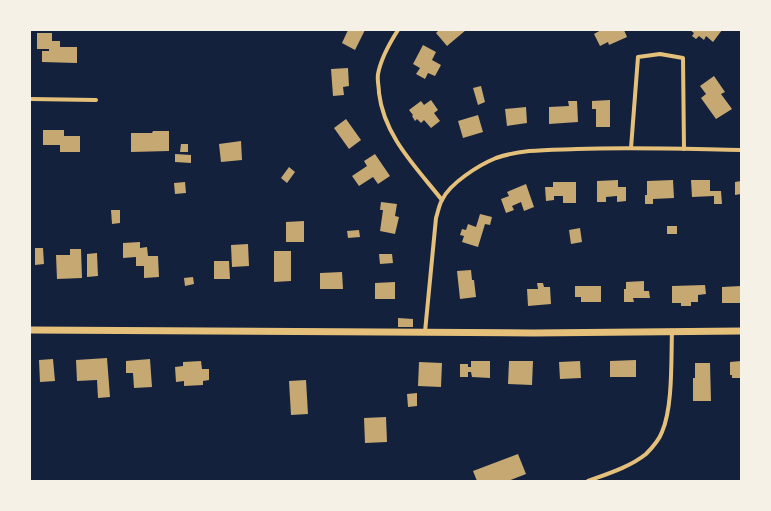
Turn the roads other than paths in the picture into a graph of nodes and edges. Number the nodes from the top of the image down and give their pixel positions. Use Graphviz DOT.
graph roads {
  1 [pos="398,30"];
  2 [pos="30,99"];
  3 [pos="96,100"];
  4 [pos="631,148"];
  5 [pos="684,149"];
  6 [pos="741,150"];
  7 [pos="442,200"];
  8 [pos="30,330"];
  9 [pos="741,331"];
  10 [pos="425,332"];
  11 [pos="672,332"];
  12 [pos="588,481"];
  1 -- 7 [label="street"];
  2 -- 3 [label="street"];
  4 -- 5 [label="street"];
  4 -- 5 [label="street"];
  4 -- 7 [label="street"];
  5 -- 6 [label="street"];
  7 -- 10 [label="street"];
  8 -- 10 [label="street"];
  9 -- 11 [label="street"];
  10 -- 11 [label="street"];
  11 -- 12 [label="street"];
}
